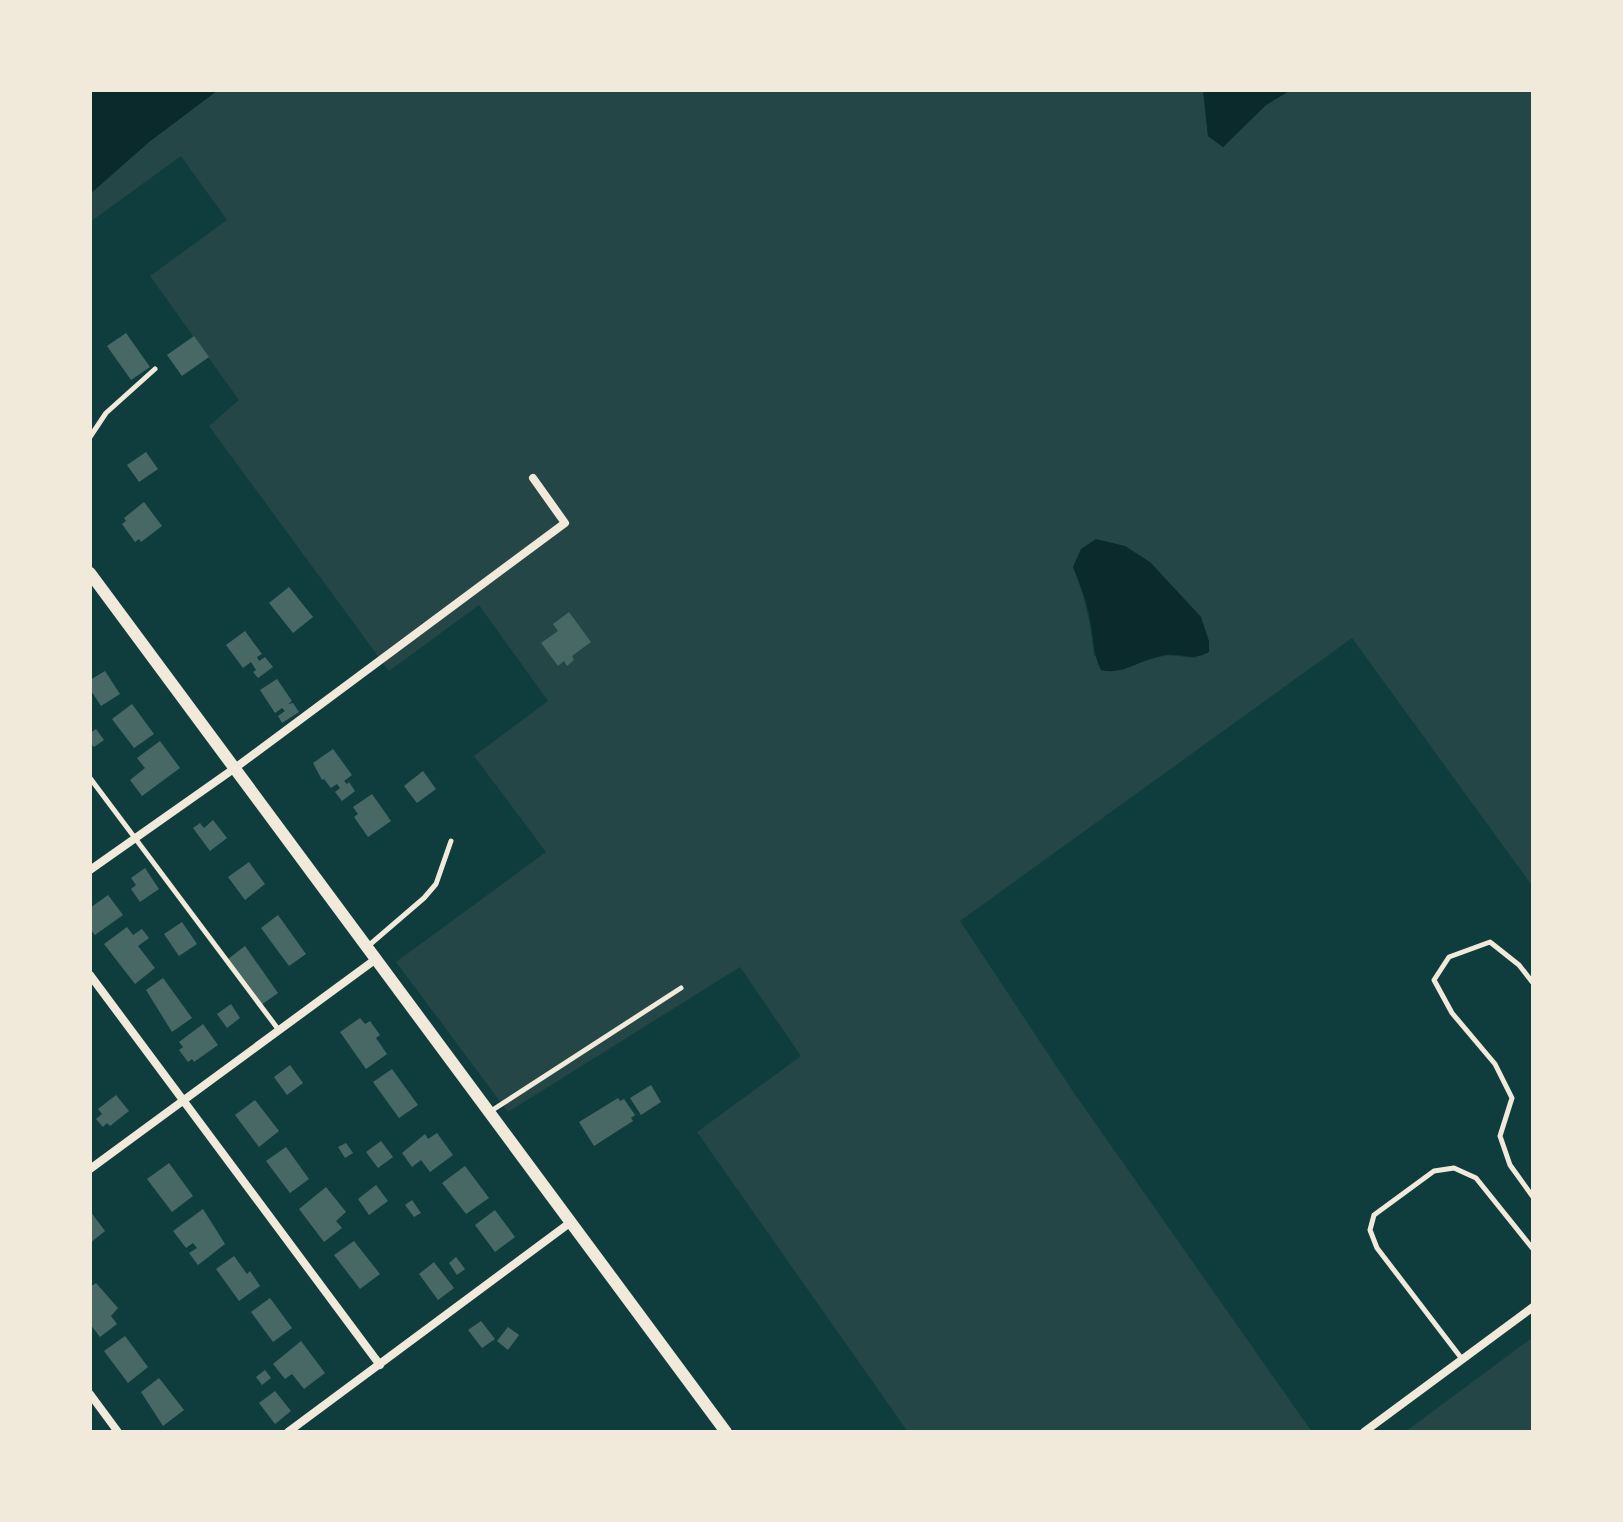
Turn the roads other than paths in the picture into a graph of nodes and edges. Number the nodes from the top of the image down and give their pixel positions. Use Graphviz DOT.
graph roads {
  1 [pos="155,369"];
  2 [pos="90,437"];
  3 [pos="533,478"];
  4 [pos="90,573"];
  5 [pos="235,768"];
  6 [pos="90,778"];
  7 [pos="135,838"];
  8 [pos="451,841"];
  9 [pos="90,870"];
  10 [pos="367,947"];
  11 [pos="376,959"];
  12 [pos="90,975"];
  13 [pos="1533,983"];
  14 [pos="681,988"];
  15 [pos="278,1029"];
  16 [pos="182,1100"];
  17 [pos="489,1112"];
  18 [pos="90,1169"];
  19 [pos="1533,1197"];
  20 [pos="571,1222"];
  21 [pos="1533,1249"];
  22 [pos="1533,1307"];
  23 [pos="1462,1359"];
  24 [pos="380,1365"];
  25 [pos="90,1394"];
  26 [pos="118,1432"];
  27 [pos="288,1432"];
  28 [pos="726,1432"];
  29 [pos="1364,1432"];
  1 -- 2 [label="lane"];
  3 -- 5 [label="street"];
  4 -- 5 [label="street"];
  5 -- 7 [label="street"];
  5 -- 10 [label="street"];
  6 -- 7 [label="lane"];
  7 -- 9 [label="street"];
  7 -- 15 [label="lane"];
  8 -- 10 [label="lane"];
  10 -- 11 [label="street"];
  11 -- 15 [label="street"];
  11 -- 17 [label="street"];
  12 -- 16 [label="street"];
  13 -- 19 [label="lane"];
  14 -- 17 [label="lane"];
  15 -- 16 [label="street"];
  16 -- 18 [label="street"];
  16 -- 24 [label="street"];
  17 -- 20 [label="street"];
  20 -- 24 [label="street"];
  20 -- 28 [label="street"];
  21 -- 23 [label="lane"];
  22 -- 23 [label="street"];
  23 -- 29 [label="street"];
  24 -- 27 [label="street"];
  25 -- 26 [label="street"];
}
